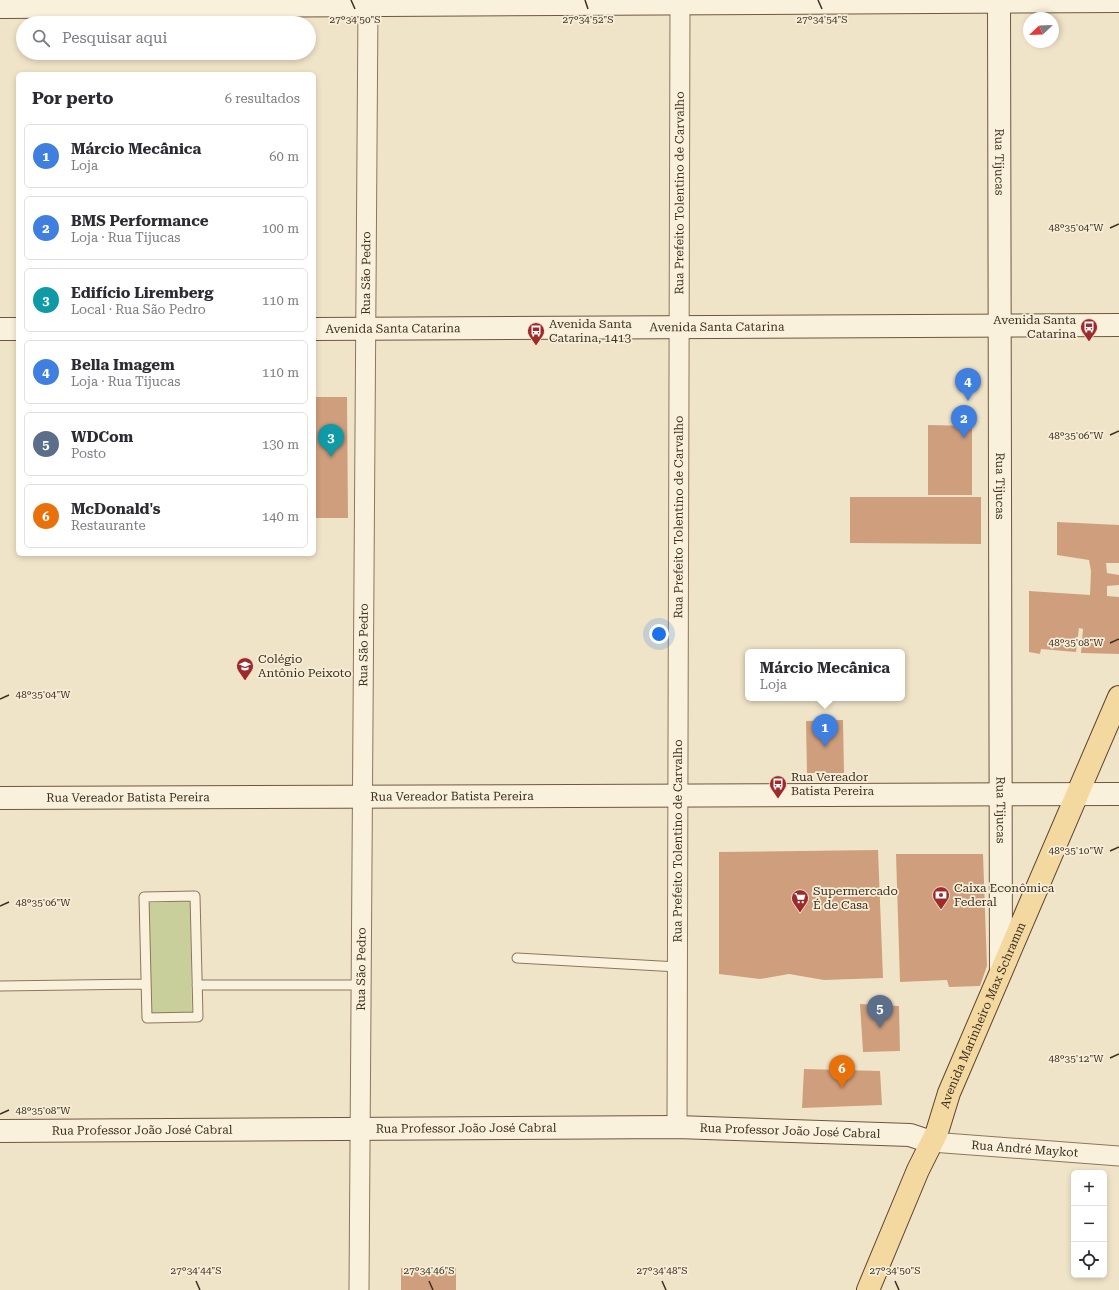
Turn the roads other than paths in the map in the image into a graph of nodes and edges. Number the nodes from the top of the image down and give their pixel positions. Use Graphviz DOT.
graph roads {
  1 [pos="1119,0"];
  2 [pos="999,1"];
  3 [pos="368,2"];
  4 [pos="579,2"];
  5 [pos="141,3"];
  6 [pos="680,3"];
  7 [pos="0,7"];
  8 [pos="1119,325"];
  9 [pos="1000,326"];
  10 [pos="679,327"];
  11 [pos="0,329"];
  12 [pos="16,329"];
  13 [pos="316,329"];
  14 [pos="366,329"];
  15 [pos="1119,697"];
  16 [pos="1078,792"];
  17 [pos="1000,793"];
  18 [pos="678,794"];
  19 [pos="1119,794"];
  20 [pos="363,796"];
  21 [pos="0,798"];
  22 [pos="517,958"];
  23 [pos="678,968"];
  24 [pos="1001,971"];
  25 [pos="146,984"];
  26 [pos="197,985"];
  27 [pos="0,986"];
  28 [pos="361,986"];
  29 [pos="677,1127"];
  30 [pos="360,1129"];
  31 [pos="0,1131"];
  32 [pos="931,1142"];
  33 [pos="1119,1156"];
  34 [pos="359,1290"];
  35 [pos="868,1290"];
  1 -- 2 [label="street"];
  2 -- 6 [label="street"];
  2 -- 9 [label="street, Rua Tijucas"];
  3 -- 4 [label="street"];
  3 -- 5 [label="street"];
  3 -- 14 [label="street, Rua São Pedro"];
  4 -- 6 [label="street"];
  5 -- 7 [label="street"];
  6 -- 10 [label="street, Rua Prefeito Tolentino de Carvalho"];
  8 -- 9 [label="street, Avenida Santa Catarina"];
  9 -- 10 [label="street, Avenida Santa Catarina"];
  9 -- 17 [label="street, Rua Tijucas"];
  10 -- 14 [label="street, Avenida Santa Catarina"];
  10 -- 18 [label="street, Rua Prefeito Tolentino de Carvalho"];
  11 -- 12 [label="street"];
  13 -- 14 [label="street, Avenida Santa Catarina"];
  14 -- 20 [label="street, Rua São Pedro"];
  15 -- 16 [label="main road, Avenida Marinheiro Max Schramm"];
  16 -- 17 [label="street, Rua Vereador Batista Pereira"];
  16 -- 19 [label="street, Rua Vereador Batista Pereira"];
  16 -- 24 [label="main road, Avenida Marinheiro Max Schramm"];
  17 -- 18 [label="street, Rua Vereador Batista Pereira"];
  17 -- 24 [label="street, Rua Tijucas"];
  18 -- 20 [label="street, Rua Vereador Batista Pereira"];
  18 -- 23 [label="street, Rua Prefeito Tolentino de Carvalho"];
  20 -- 21 [label="street, Rua Vereador Batista Pereira"];
  20 -- 28 [label="street, Rua São Pedro"];
  22 -- 23 [label="lane"];
  23 -- 29 [label="street, Rua Prefeito Tolentino de Carvalho"];
  24 -- 32 [label="main road, Avenida Marinheiro Max Schramm"];
  25 -- 26 [label="lane"];
  25 -- 26 [label="lane"];
  25 -- 27 [label="lane"];
  26 -- 28 [label="lane"];
  28 -- 30 [label="street, Rua São Pedro"];
  29 -- 30 [label="street, Rua Professor João José Cabral"];
  29 -- 32 [label="street, Rua Professor João José Cabral"];
  30 -- 31 [label="street, Rua Professor João José Cabral"];
  30 -- 34 [label="street, Rua São Pedro"];
  32 -- 33 [label="street, Rua André Maykot"];
  32 -- 35 [label="main road, Avenida Marinheiro Max Schramm"];
}
